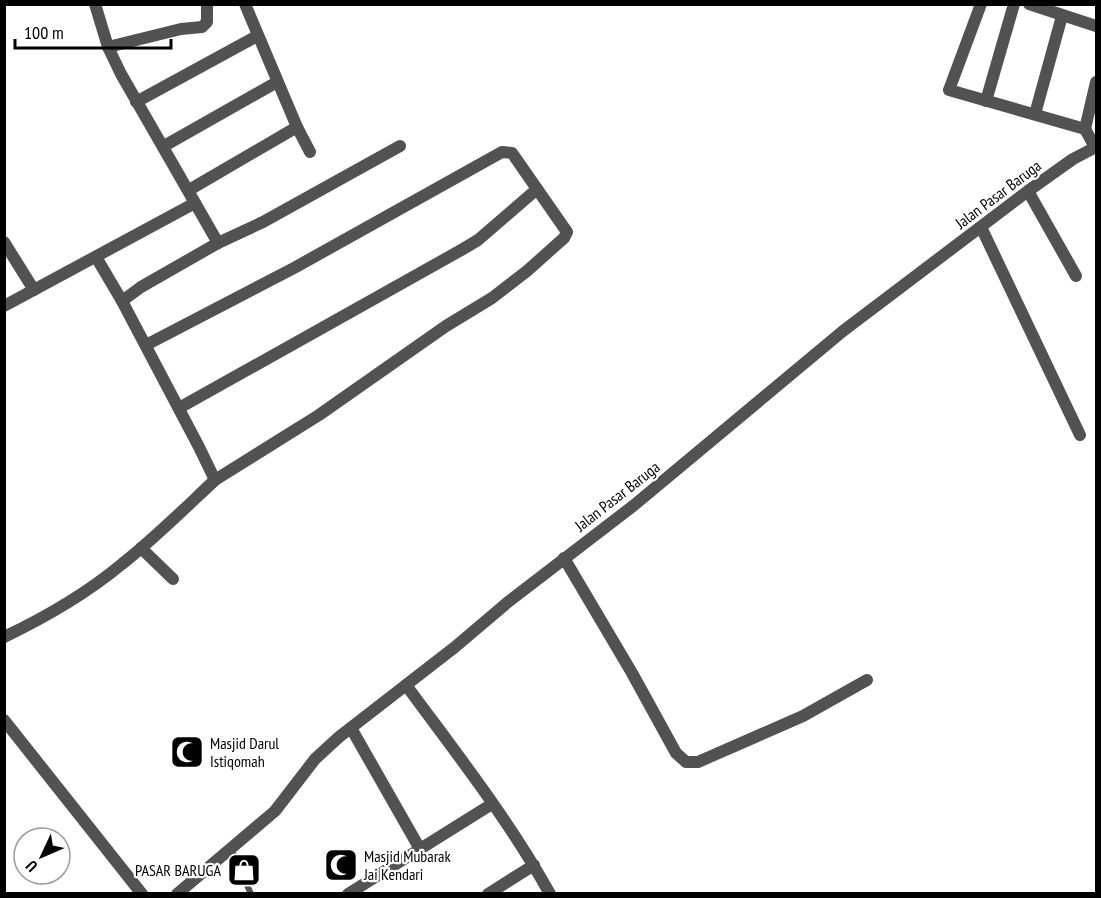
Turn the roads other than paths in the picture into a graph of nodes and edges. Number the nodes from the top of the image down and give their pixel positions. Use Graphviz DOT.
graph roads {
  1 [pos="95,4"];
  2 [pos="207,4"];
  3 [pos="245,4"];
  4 [pos="981,4"];
  5 [pos="1014,4"];
  6 [pos="1029,4"];
  7 [pos="1062,16"];
  8 [pos="1096,26"];
  9 [pos="257,36"];
  10 [pos="108,47"];
  11 [pos="278,82"];
  12 [pos="1096,82"];
  13 [pos="986,101"];
  14 [pos="136,102"];
  15 [pos="1035,114"];
  16 [pos="297,127"];
  17 [pos="1085,129"];
  18 [pos="164,146"];
  19 [pos="400,146"];
  20 [pos="1096,147"];
  21 [pos="310,152"];
  22 [pos="537,189"];
  23 [pos="189,190"];
  24 [pos="1028,191"];
  25 [pos="195,203"];
  26 [pos="981,227"];
  27 [pos="4,242"];
  28 [pos="218,243"];
  29 [pos="96,256"];
  30 [pos="1076,276"];
  31 [pos="34,290"];
  32 [pos="122,301"];
  33 [pos="4,306"];
  34 [pos="146,345"];
  35 [pos="179,408"];
  36 [pos="1080,435"];
  37 [pos="215,480"];
  38 [pos="141,548"];
  39 [pos="564,558"];
  40 [pos="174,579"];
  41 [pos="4,637"];
  42 [pos="867,680"];
  43 [pos="406,685"];
  44 [pos="4,720"];
  45 [pos="351,728"];
  46 [pos="492,804"];
  47 [pos="231,849"];
  48 [pos="420,849"];
  49 [pos="534,864"];
  50 [pos="142,894"];
  51 [pos="177,894"];
  52 [pos="251,894"];
  53 [pos="348,894"];
  54 [pos="488,894"];
  55 [pos="550,894"];
  1 -- 10 [label="street"];
  2 -- 10 [label="street"];
  3 -- 9 [label="street"];
  4 -- 13 [label="street"];
  5 -- 13 [label="street"];
  6 -- 7 [label="street"];
  7 -- 8 [label="street"];
  7 -- 15 [label="street"];
  9 -- 11 [label="street"];
  9 -- 14 [label="street"];
  10 -- 14 [label="street"];
  11 -- 16 [label="street"];
  11 -- 18 [label="street"];
  12 -- 17 [label="street"];
  13 -- 15 [label="street"];
  14 -- 18 [label="street"];
  15 -- 17 [label="street"];
  16 -- 21 [label="street"];
  16 -- 23 [label="street"];
  17 -- 20 [label="street"];
  18 -- 23 [label="street"];
  19 -- 28 [label="street"];
  20 -- 24 [label="street, Jalan Pasar Baruga"];
  22 -- 34 [label="street"];
  22 -- 35 [label="street"];
  22 -- 37 [label="street"];
  23 -- 25 [label="street"];
  24 -- 26 [label="street, Jalan Pasar Baruga"];
  24 -- 30 [label="street"];
  25 -- 28 [label="street"];
  25 -- 29 [label="street"];
  26 -- 36 [label="street"];
  26 -- 39 [label="street, Jalan Pasar Baruga"];
  27 -- 31 [label="street"];
  28 -- 32 [label="street"];
  29 -- 31 [label="street"];
  29 -- 32 [label="street"];
  31 -- 33 [label="street"];
  32 -- 34 [label="street"];
  34 -- 35 [label="street"];
  35 -- 37 [label="street"];
  37 -- 38 [label="street"];
  38 -- 40 [label="street"];
  38 -- 41 [label="street"];
  39 -- 42 [label="street"];
  39 -- 43 [label="street, Jalan Pasar Baruga"];
  43 -- 45 [label="street, Jalan Pasar Baruga"];
  43 -- 46 [label="street"];
  44 -- 50 [label="street"];
  45 -- 47 [label="street, Jalan Pasar Baruga"];
  45 -- 48 [label="street"];
  46 -- 48 [label="street"];
  46 -- 49 [label="street"];
  47 -- 51 [label="street, Jalan Pasar Baruga"];
  47 -- 52 [label="lane"];
  48 -- 53 [label="street"];
  49 -- 54 [label="street"];
  49 -- 55 [label="street"];
}
